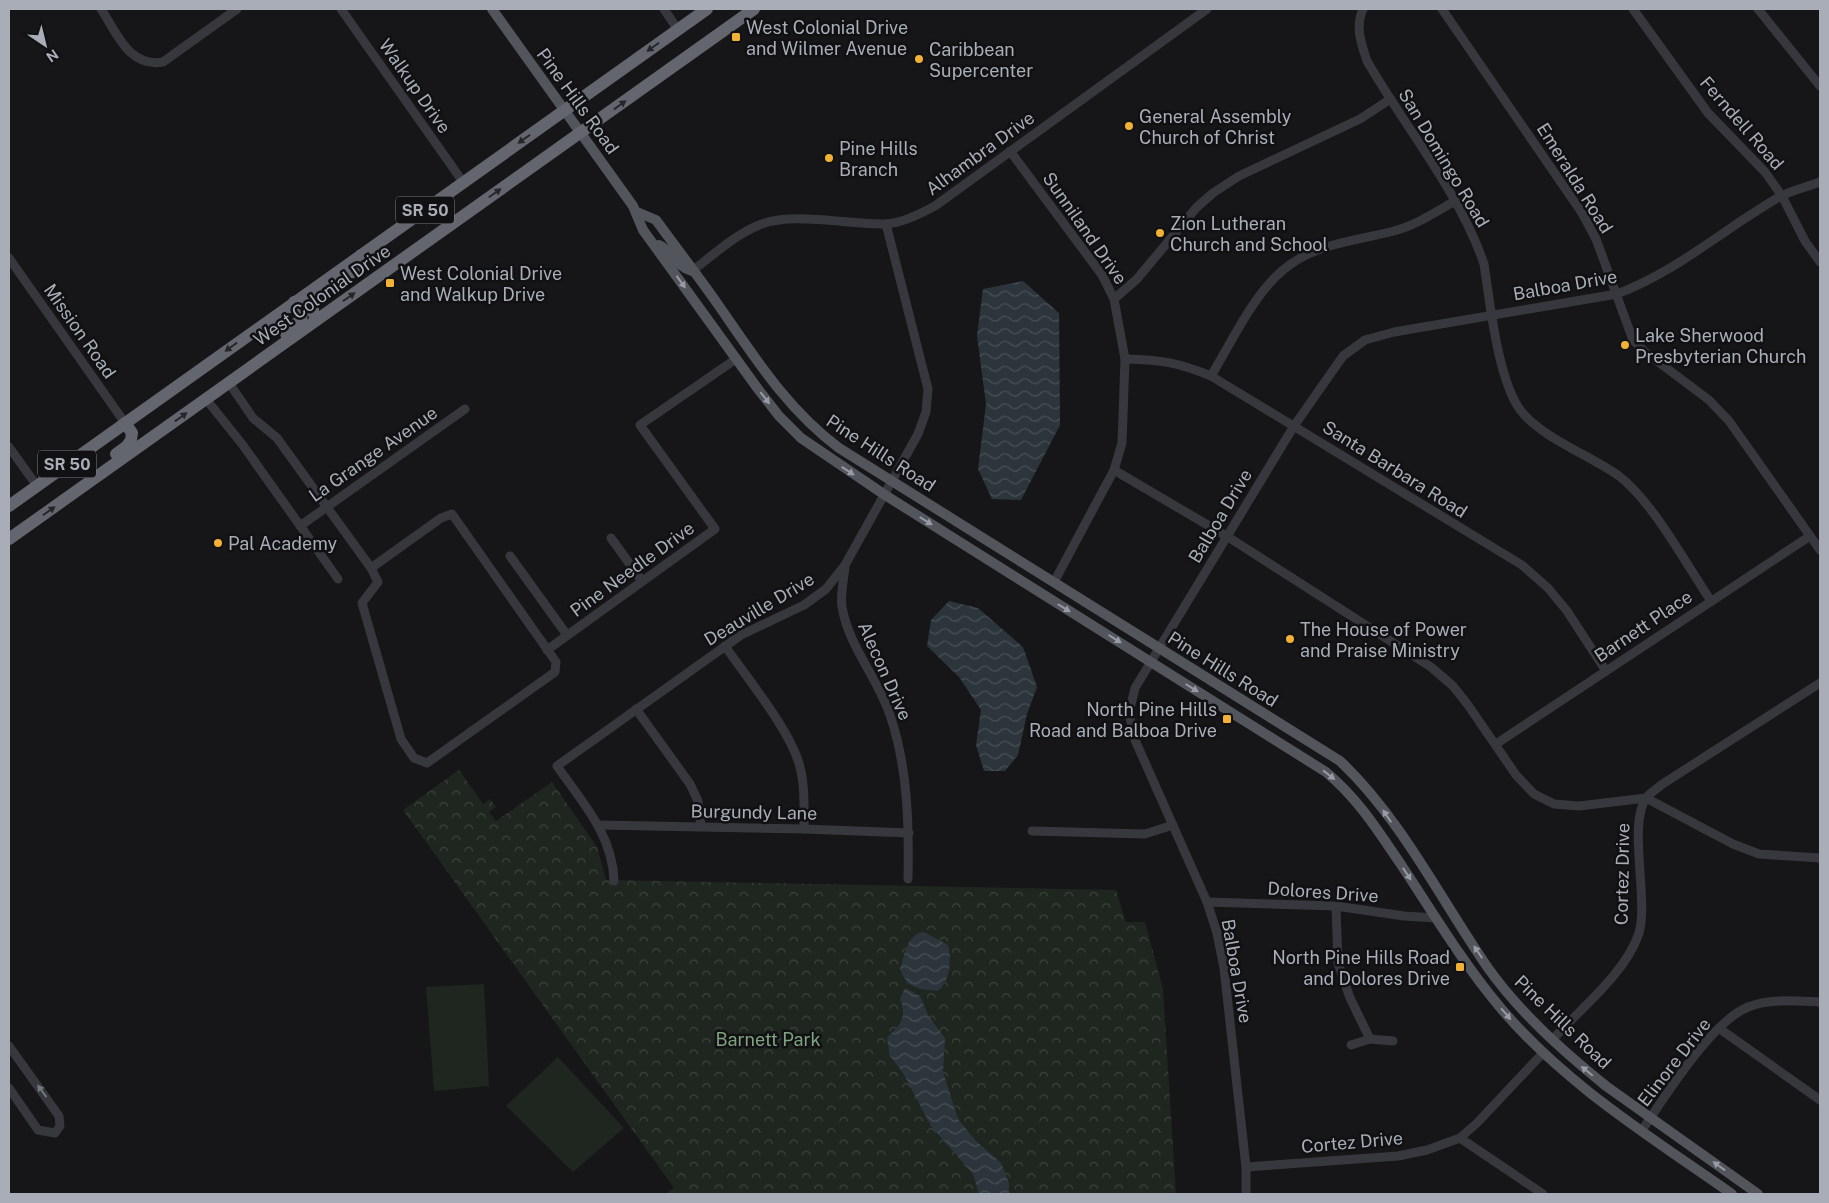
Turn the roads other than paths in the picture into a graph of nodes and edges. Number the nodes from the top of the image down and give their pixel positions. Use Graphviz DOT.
graph roads {
  1 [pos="101,9"];
  2 [pos="237,9"];
  3 [pos="341,9"];
  4 [pos="492,9"];
  5 [pos="664,9"];
  6 [pos="707,9"];
  7 [pos="754,9"];
  8 [pos="1207,9"];
  9 [pos="1363,9"];
  10 [pos="1442,9"];
  11 [pos="1633,9"];
  12 [pos="1758,9"];
  13 [pos="678,30"];
  14 [pos="1820,86"];
  15 [pos="1390,100"];
  16 [pos="564,111"];
  17 [pos="580,133"];
  18 [pos="1010,151"];
  19 [pos="463,182"];
  20 [pos="1820,182"];
  21 [pos="1782,196"];
  22 [pos="1455,201"];
  23 [pos="637,212"];
  24 [pos="886,224"];
  25 [pos="651,241"];
  26 [pos="361,255"];
  27 [pos="9,258"];
  28 [pos="1820,262"];
  29 [pos="692,270"];
  30 [pos="1617,294"];
  31 [pos="1114,299"];
  32 [pos="294,302"];
  33 [pos="1492,315"];
  34 [pos="318,320"];
  35 [pos="736,359"];
  36 [pos="1125,359"];
  37 [pos="259,361"];
  38 [pos="1210,376"];
  39 [pos="229,383"];
  40 [pos="206,399"];
  41 [pos="465,410"];
  42 [pos="125,423"];
  43 [pos="1294,426"];
  44 [pos="9,447"];
  45 [pos="1114,470"];
  46 [pos="892,482"];
  47 [pos="86,484"];
  48 [pos="37,486"];
  49 [pos="885,495"];
  50 [pos="9,506"];
  51 [pos="327,507"];
  52 [pos="300,526"];
  53 [pos="1810,536"];
  54 [pos="1228,537"];
  55 [pos="610,538"];
  56 [pos="9,539"];
  57 [pos="1820,550"];
  58 [pos="510,556"];
  59 [pos="845,566"];
  60 [pos="371,568"];
  61 [pos="338,579"];
  62 [pos="642,581"];
  63 [pos="1054,582"];
  64 [pos="1711,601"];
  65 [pos="567,635"];
  66 [pos="725,646"];
  67 [pos="1158,649"];
  68 [pos="547,650"];
  69 [pos="1150,662"];
  70 [pos="1606,671"];
  71 [pos="1820,683"];
  72 [pos="636,709"];
  73 [pos="1496,744"];
  74 [pos="1646,798"];
  75 [pos="599,825"];
  76 [pos="1173,825"];
  77 [pos="701,826"];
  78 [pos="804,829"];
  79 [pos="1032,831"];
  80 [pos="909,833"];
  81 [pos="1820,858"];
  82 [pos="908,879"];
  83 [pos="614,881"];
  84 [pos="1206,902"];
  85 [pos="1336,906"];
  86 [pos="1436,918"];
  87 [pos="1820,1002"];
  88 [pos="1720,1029"];
  89 [pos="1370,1039"];
  90 [pos="1553,1039"];
  91 [pos="1393,1041"];
  92 [pos="1351,1045"];
  93 [pos="9,1046"];
  94 [pos="1543,1053"];
  95 [pos="9,1088"];
  96 [pos="1820,1100"];
  97 [pos="1651,1117"];
  98 [pos="1642,1130"];
  99 [pos="1460,1138"];
  100 [pos="1246,1166"];
  101 [pos="1246,1194"];
  102 [pos="1543,1194"];
  103 [pos="1732,1194"];
  104 [pos="1758,1194"];
  1 -- 2 [label="street"];
  3 -- 19 [label="street, Walkup Drive"];
  4 -- 16 [label="main road, Pine Hills Road"];
  5 -- 13 [label="street"];
  6 -- 13 [label="highway, West Colonial Drive / SR 50"];
  17 -- 7 [label="highway, West Colonial Drive / SR 50, one-way"];
  8 -- 18 [label="street, Alhambra Drive"];
  9 -- 15 [label="street, San Domingo Road"];
  10 -- 30 [label="street, Emeralda Road"];
  11 -- 21 [label="street, Ferndell Road"];
  12 -- 14 [label="street"];
  13 -- 16 [label="highway, West Colonial Drive / SR 50, one-way"];
  15 -- 22 [label="street, San Domingo Road"];
  15 -- 31 [label="street"];
  16 -- 17 [label="main road, Pine Hills Road"];
  16 -- 19 [label="highway, West Colonial Drive / SR 50, one-way"];
  17 -- 23 [label="main road, Pine Hills Road"];
  34 -- 17 [label="highway, West Colonial Drive / SR 50, one-way"];
  18 -- 24 [label="street, Alhambra Drive"];
  18 -- 31 [label="street, Sunniland Drive"];
  19 -- 26 [label="highway, West Colonial Drive / SR 50"];
  20 -- 21 [label="street, Balboa Drive"];
  21 -- 28 [label="street, Ferndell Road"];
  21 -- 30 [label="street, Balboa Drive"];
  22 -- 33 [label="street, San Domingo Road"];
  22 -- 38 [label="street"];
  23 -- 25 [label="main road, Pine Hills Road"];
  23 -- 29 [label="main road, Pine Hills Road"];
  24 -- 29 [label="street, Alhambra Drive"];
  24 -- 46 [label="street, Deauville Drive"];
  25 -- 29 [label="main road"];
  25 -- 35 [label="main road, Pine Hills Road, one-way"];
  26 -- 32 [label="highway, West Colonial Drive / SR 50"];
  26 -- 34 [label="highway"];
  27 -- 42 [label="street, Mission Road"];
  29 -- 46 [label="main road, Pine Hills Road"];
  30 -- 33 [label="street, Balboa Drive"];
  30 -- 53 [label="street, Emeralda Road"];
  31 -- 36 [label="street, Sunniland Drive"];
  32 -- 37 [label="highway"];
  32 -- 42 [label="highway, West Colonial Drive / SR 50, one-way"];
  33 -- 43 [label="street, Balboa Drive"];
  33 -- 64 [label="street, San Domingo Road"];
  34 -- 37 [label="highway, West Colonial Drive / SR 50"];
  35 -- 49 [label="main road, Pine Hills Road, one-way"];
  35 -- 62 [label="street, Pine Needle Drive"];
  36 -- 38 [label="street, Santa Barbara Road"];
  36 -- 45 [label="street, Sunniland Drive"];
  37 -- 39 [label="highway, West Colonial Drive / SR 50"];
  38 -- 43 [label="street, Santa Barbara Road"];
  39 -- 40 [label="highway, West Colonial Drive / SR 50"];
  39 -- 51 [label="street"];
  47 -- 40 [label="highway, West Colonial Drive / SR 50, one-way"];
  40 -- 52 [label="street"];
  41 -- 51 [label="street, La Grange Avenue"];
  42 -- 47 [label="highway"];
  42 -- 48 [label="highway, West Colonial Drive / SR 50"];
  43 -- 54 [label="street, Balboa Drive"];
  43 -- 70 [label="street, Santa Barbara Road"];
  44 -- 48 [label="street"];
  45 -- 54 [label="street"];
  45 -- 63 [label="street, Sunniland Drive"];
  46 -- 49 [label="street, Deauville Drive"];
  46 -- 63 [label="main road, Pine Hills Road"];
  56 -- 47 [label="highway, West Colonial Drive / SR 50, one-way"];
  48 -- 50 [label="highway, West Colonial Drive / SR 50"];
  49 -- 59 [label="street, Deauville Drive"];
  49 -- 69 [label="main road, Pine Hills Road, one-way"];
  51 -- 52 [label="street, La Grange Avenue"];
  51 -- 60 [label="street"];
  52 -- 61 [label="street"];
  53 -- 57 [label="street, Emeralda Road"];
  53 -- 64 [label="street, Barnett Place"];
  54 -- 67 [label="street, Balboa Drive"];
  54 -- 73 [label="street"];
  55 -- 62 [label="street"];
  58 -- 65 [label="street"];
  59 -- 66 [label="street, Deauville Drive"];
  59 -- 80 [label="street, Alecon Drive"];
  60 -- 68 [label="street"];
  60 -- 68 [label="street"];
  62 -- 65 [label="street, Pine Needle Drive"];
  63 -- 67 [label="main road, Pine Hills Road"];
  64 -- 70 [label="street, Barnett Place"];
  65 -- 68 [label="street, Pine Needle Drive"];
  66 -- 72 [label="street, Deauville Drive"];
  66 -- 78 [label="street"];
  67 -- 69 [label="street, Balboa Drive"];
  90 -- 67 [label="main road, Pine Hills Road, one-way"];
  69 -- 76 [label="street, Balboa Drive"];
  69 -- 86 [label="main road, Pine Hills Road, one-way"];
  70 -- 73 [label="street, Barnett Place"];
  71 -- 74 [label="street"];
  72 -- 75 [label="street, Deauville Drive"];
  72 -- 77 [label="street"];
  73 -- 74 [label="street"];
  74 -- 81 [label="street"];
  74 -- 90 [label="street, Cortez Drive"];
  75 -- 77 [label="street, Burgundy Lane"];
  75 -- 83 [label="street"];
  76 -- 79 [label="street"];
  76 -- 84 [label="street, Balboa Drive"];
  77 -- 78 [label="street, Burgundy Lane"];
  78 -- 80 [label="street, Burgundy Lane"];
  80 -- 82 [label="street, Alecon Drive"];
  84 -- 85 [label="street, Dolores Drive"];
  84 -- 100 [label="street, Balboa Drive"];
  85 -- 86 [label="street, Dolores Drive"];
  85 -- 89 [label="street"];
  86 -- 94 [label="main road, Pine Hills Road, one-way"];
  87 -- 88 [label="street, Elinore Drive"];
  88 -- 96 [label="street"];
  88 -- 97 [label="street, Elinore Drive"];
  89 -- 91 [label="street"];
  89 -- 92 [label="street"];
  97 -- 90 [label="main road, Pine Hills Road, one-way"];
  95 -- 93 [label="street, one-way"];
  94 -- 98 [label="main road, Pine Hills Road"];
  94 -- 99 [label="street, Cortez Drive"];
  97 -- 98 [label="street, Elinore Drive"];
  104 -- 97 [label="main road, Pine Hills Road, one-way"];
  98 -- 103 [label="main road, Pine Hills Road"];
  99 -- 100 [label="street, Cortez Drive"];
  99 -- 102 [label="street"];
  100 -- 101 [label="street, Balboa Drive"];
}
